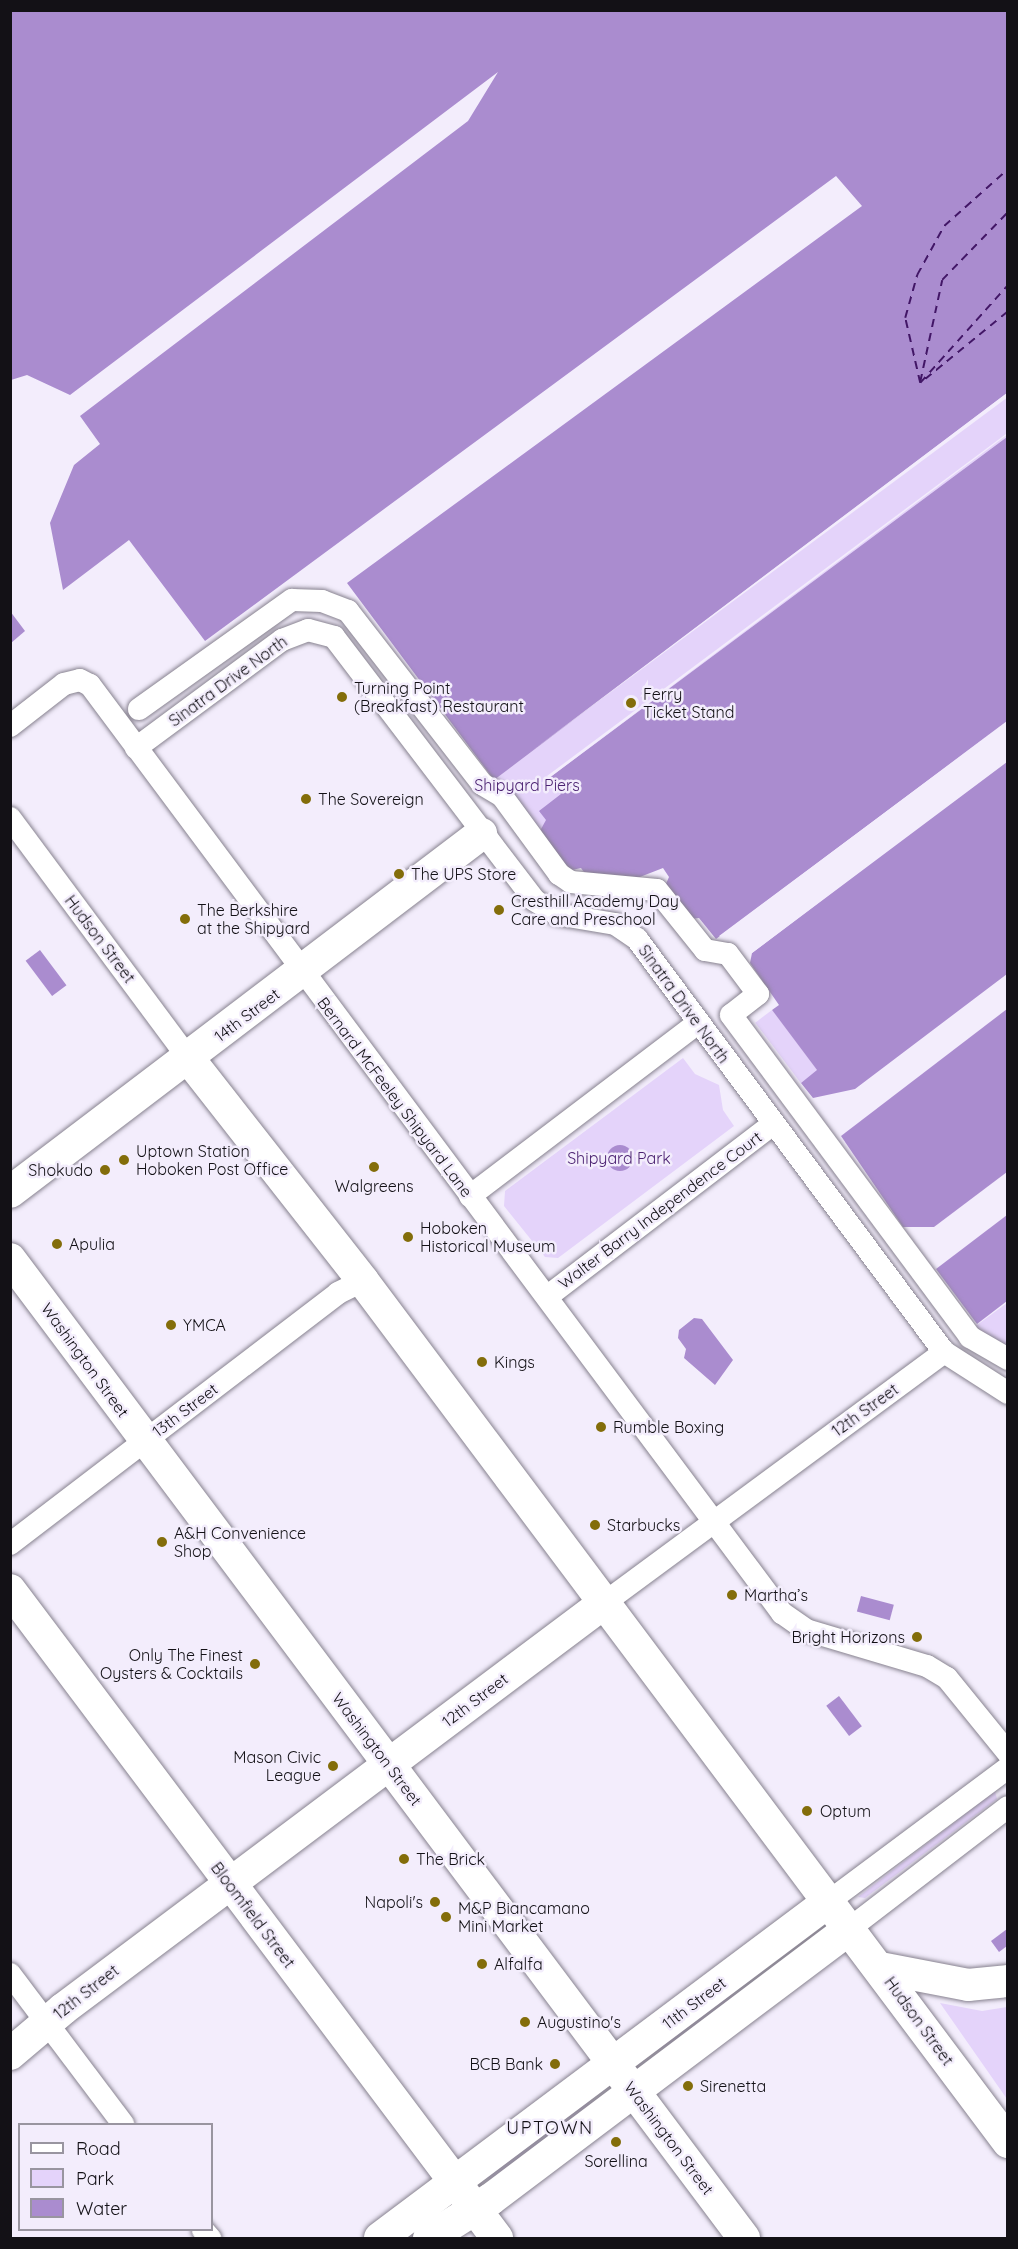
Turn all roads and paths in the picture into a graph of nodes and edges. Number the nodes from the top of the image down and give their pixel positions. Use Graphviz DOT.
graph roads {
  1 [pos="139,709"];
  2 [pos="10,726"];
  3 [pos="136,748"];
  4 [pos="10,818"];
  5 [pos="482,834"];
  6 [pos="303,974"];
  7 [pos="698,1023"];
  8 [pos="189,1059"];
  9 [pos="772,1125"];
  10 [pos="10,1192"];
  11 [pos="470,1196"];
  12 [pos="10,1259"];
  13 [pos="363,1281"];
  14 [pos="548,1296"];
  15 [pos="944,1352"];
  16 [pos="1008,1359"];
  17 [pos="1008,1393"];
  18 [pos="144,1441"];
  19 [pos="714,1521"];
  20 [pos="10,1544"];
  21 [pos="10,1590"];
  22 [pos="604,1603"];
  23 [pos="1008,1753"];
  24 [pos="388,1765"];
  25 [pos="1008,1768"];
  26 [pos="1008,1807"];
  27 [pos="229,1883"];
  28 [pos="828,1902"];
  29 [pos="849,1929"];
  30 [pos="880,1968"];
  31 [pos="10,1974"];
  32 [pos="1008,1981"];
  33 [pos="47,2024"];
  34 [pos="10,2054"];
  35 [pos="613,2063"];
  36 [pos="633,2090"];
  37 [pos="122,2123"];
  38 [pos="1008,2142"];
  39 [pos="456,2182"];
  40 [pos="474,2208"];
  41 [pos="380,2238"];
  42 [pos="429,2238"];
  43 [pos="497,2238"];
  44 [pos="744,2238"];
  1 -- 16 [label="street"];
  2 -- 3 [label="street, Bernard McFeeley Shipyard Lane"];
  3 -- 5 [label="street, Sinatra Drive North"];
  3 -- 6 [label="street, Bernard McFeeley Shipyard Lane"];
  4 -- 8 [label="street, Hudson Street"];
  5 -- 6 [label="street, 14th Street"];
  5 -- 7 [label="street, Sinatra Drive North"];
  6 -- 8 [label="street, 14th Street"];
  6 -- 11 [label="street, Bernard McFeeley Shipyard Lane"];
  7 -- 9 [label="street, Sinatra Drive North"];
  7 -- 11 [label="street"];
  8 -- 10 [label="street, 14th Street"];
  8 -- 13 [label="street, Hudson Street"];
  9 -- 14 [label="street, Walter Barry Independence Court"];
  9 -- 15 [label="street, Sinatra Drive North"];
  11 -- 14 [label="street, Bernard McFeeley Shipyard Lane"];
  12 -- 18 [label="street, Washington Street"];
  13 -- 18 [label="street, 13th Street"];
  13 -- 22 [label="street, Hudson Street"];
  14 -- 19 [label="street, Bernard McFeeley Shipyard Lane"];
  15 -- 17 [label="street, Sinatra Drive North"];
  15 -- 19 [label="street, 12th Street"];
  18 -- 20 [label="street, 13th Street"];
  18 -- 24 [label="street, Washington Street"];
  19 -- 22 [label="street, 12th Street"];
  19 -- 23 [label="street, Bernard McFeeley Shipyard Lane"];
  21 -- 27 [label="street, Bloomfield Street"];
  22 -- 24 [label="street, 12th Street"];
  22 -- 28 [label="street, Hudson Street"];
  24 -- 27 [label="street, 12th Street"];
  24 -- 35 [label="street, Washington Street"];
  25 -- 28 [label="street, 11th Street"];
  26 -- 29 [label="street, 11th Street"];
  27 -- 33 [label="street, 12th Street"];
  27 -- 39 [label="street, Bloomfield Street"];
  28 -- 29 [label="street, Hudson Street"];
  28 -- 35 [label="street, 11th Street"];
  29 -- 30 [label="street, Hudson Street"];
  29 -- 36 [label="street, 11th Street"];
  30 -- 32 [label="street"];
  30 -- 38 [label="street, Hudson Street"];
  31 -- 33 [label="street"];
  33 -- 34 [label="street, 12th Street"];
  33 -- 37 [label="street"];
  35 -- 36 [label="street, Washington Street"];
  35 -- 39 [label="street, 11th Street"];
  36 -- 40 [label="street, 11th Street"];
  36 -- 44 [label="street, Washington Street"];
  39 -- 40 [label="street, Bloomfield Street"];
  39 -- 41 [label="street, 11th Street"];
  40 -- 42 [label="street, 11th Street"];
  40 -- 43 [label="street, Bloomfield Street"];
}
